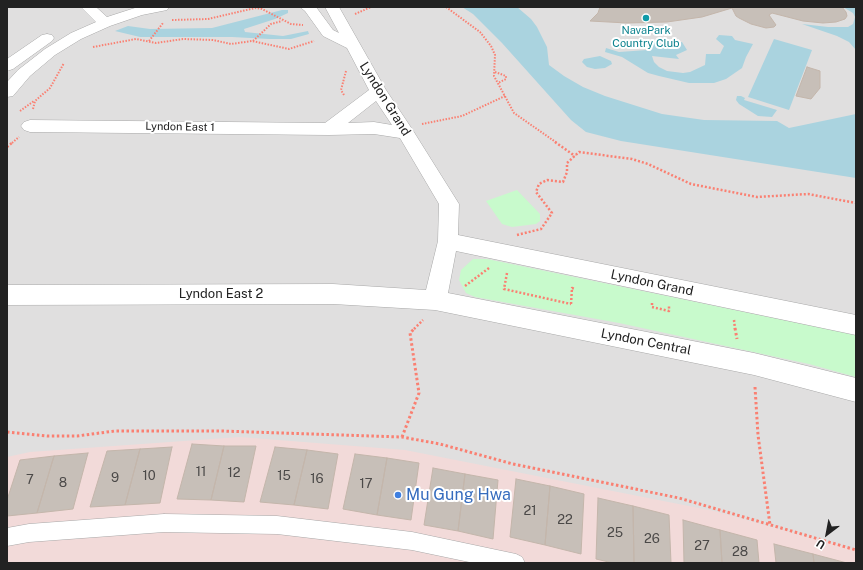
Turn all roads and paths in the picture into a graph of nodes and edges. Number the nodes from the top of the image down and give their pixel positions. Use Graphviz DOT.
graph roads {
  1 [pos="121,7"];
  2 [pos="162,7"];
  3 [pos="311,7"];
  4 [pos="332,7"];
  5 [pos="446,7"];
  6 [pos="96,15"];
  7 [pos="280,19"];
  8 [pos="284,21"];
  9 [pos="252,41"];
  10 [pos="314,41"];
  11 [pos="149,42"];
  12 [pos="352,45"];
  13 [pos="87,50"];
  14 [pos="69,59"];
  15 [pos="7,66"];
  16 [pos="347,66"];
  17 [pos="495,72"];
  18 [pos="498,83"];
  19 [pos="378,91"];
  20 [pos="7,92"];
  21 [pos="505,96"];
  22 [pos="357,107"];
  23 [pos="30,126"];
  24 [pos="329,129"];
  25 [pos="406,133"];
  26 [pos="7,147"];
  27 [pos="575,156"];
  28 [pos="856,203"];
  29 [pos="448,241"];
  30 [pos="507,261"];
  31 [pos="491,266"];
  32 [pos="579,290"];
  33 [pos="7,294"];
  34 [pos="652,300"];
  35 [pos="440,301"];
  36 [pos="669,303"];
  37 [pos="730,310"];
  38 [pos="570,315"];
  39 [pos="735,321"];
  40 [pos="856,325"];
  41 [pos="754,364"];
  42 [pos="856,390"];
  43 [pos="7,432"];
  44 [pos="402,437"];
  45 [pos="770,525"];
  46 [pos="7,537"];
  47 [pos="856,550"];
  48 [pos="514,563"];
  1 -- 6 [label="street"];
  2 -- 6 [label="street"];
  3 -- 12 [label="street"];
  4 -- 12 [label="street, Lyndon Grand"];
  5 -- 17 [label="path"];
  6 -- 15 [label="street"];
  6 -- 20 [label="street"];
  7 -- 11 [label="path"];
  8 -- 9 [label="path"];
  9 -- 10 [label="path"];
  9 -- 11 [label="path"];
  11 -- 13 [label="path"];
  12 -- 19 [label="street, Lyndon Grand"];
  14 -- 23 [label="path"];
  16 -- 22 [label="path"];
  17 -- 18 [label="path"];
  17 -- 18 [label="path"];
  18 -- 21 [label="path"];
  19 -- 22 [label="street"];
  19 -- 25 [label="street, Lyndon Grand"];
  21 -- 25 [label="path"];
  21 -- 27 [label="path"];
  22 -- 24 [label="street"];
  23 -- 24 [label="street, Lyndon East 1"];
  23 -- 26 [label="path"];
  24 -- 25 [label="street, Lyndon East 1"];
  25 -- 29 [label="street, Lyndon Grand"];
  27 -- 28 [label="path"];
  27 -- 30 [label="path"];
  29 -- 30 [label="street, Lyndon Grand"];
  29 -- 35 [label="street, Lyndon Grand"];
  30 -- 37 [label="street, Lyndon Grand"];
  30 -- 38 [label="path"];
  31 -- 35 [label="path"];
  32 -- 38 [label="path"];
  33 -- 35 [label="street, Lyndon East 2"];
  34 -- 36 [label="path"];
  35 -- 38 [label="street, Lyndon Central"];
  35 -- 44 [label="path"];
  37 -- 39 [label="path"];
  37 -- 39 [label="path"];
  37 -- 40 [label="street, Lyndon Grand"];
  38 -- 41 [label="street, Lyndon Central"];
  39 -- 41 [label="path"];
  41 -- 42 [label="street, Lyndon Central"];
  41 -- 45 [label="path"];
  43 -- 44 [label="path"];
  44 -- 45 [label="path"];
  45 -- 47 [label="path"];
  46 -- 48 [label="lane"];
}
